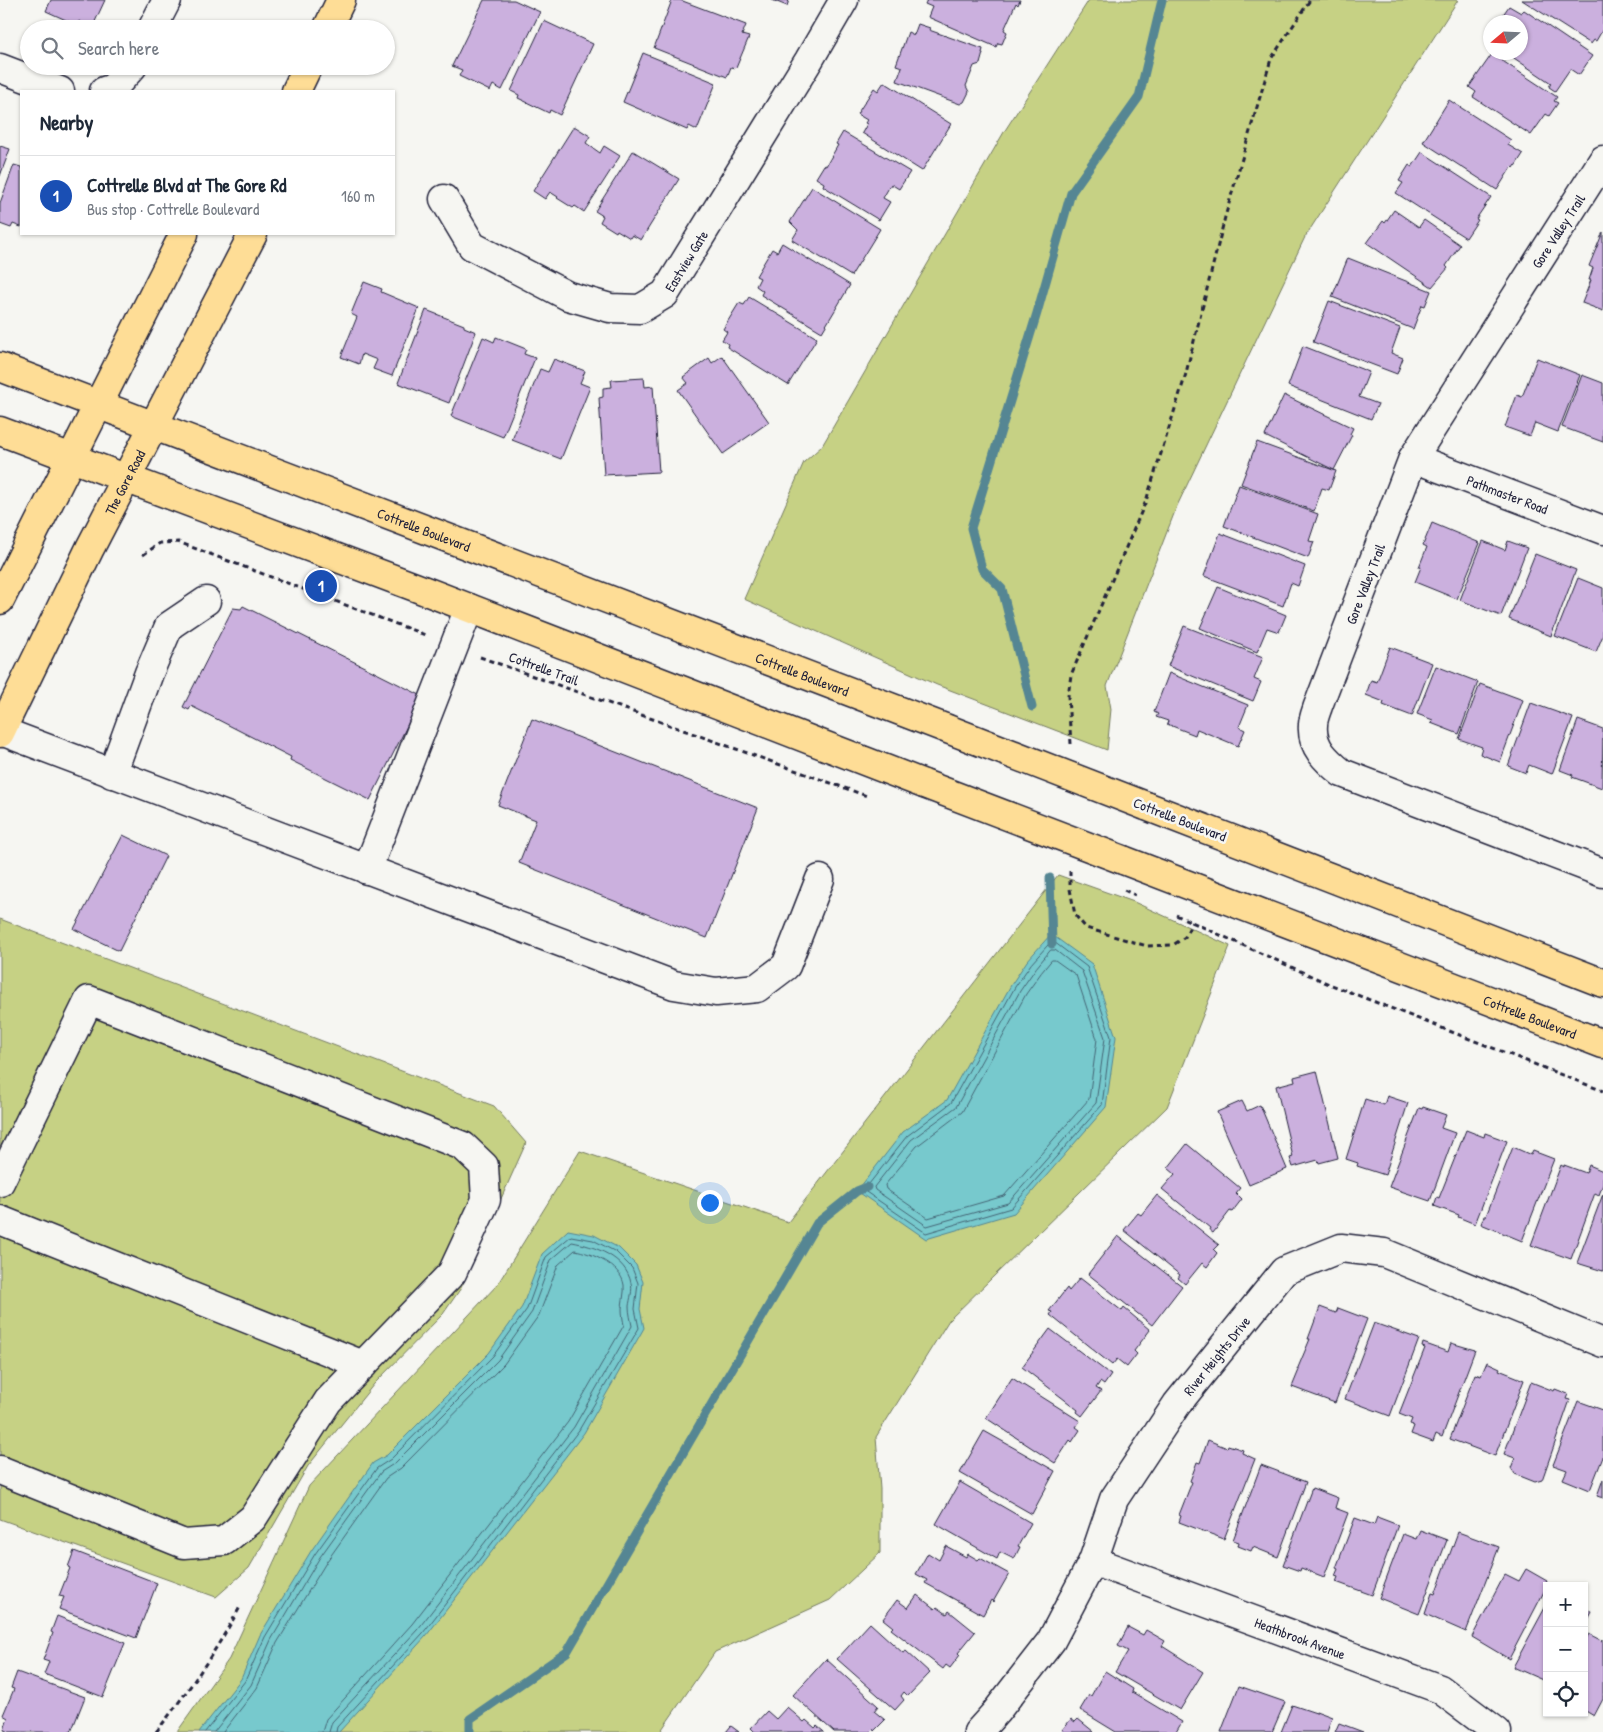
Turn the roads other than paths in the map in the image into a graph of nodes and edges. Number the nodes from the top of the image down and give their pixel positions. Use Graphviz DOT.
graph roads {
  1 [pos="167,0"];
  2 [pos="341,0"];
  3 [pos="844,0"];
  4 [pos="157,20"];
  5 [pos="331,20"];
  6 [pos="0,68"];
  7 [pos="124,75"];
  8 [pos="304,75"];
  9 [pos="57,90"];
  10 [pos="107,90"];
  11 [pos="296,90"];
  12 [pos="1603,160"];
  13 [pos="444,199"];
  14 [pos="184,235"];
  15 [pos="251,235"];
  16 [pos="0,367"];
  17 [pos="99,404"];
  18 [pos="154,426"];
  19 [pos="0,431"];
  20 [pos="72,458"];
  21 [pos="1413,458"];
  22 [pos="126,478"];
  23 [pos="1603,530"];
  24 [pos="0,600"];
  25 [pos="206,601"];
  26 [pos="469,608"];
  27 [pos="0,732"];
  28 [pos="112,774"];
  29 [pos="368,870"];
  30 [pos="1603,873"];
  31 [pos="820,879"];
  32 [pos="1603,983"];
  33 [pos="1603,1044"];
  34 [pos="0,1182"];
  35 [pos="0,1220"];
  36 [pos="1603,1342"];
  37 [pos="363,1365"];
  38 [pos="0,1470"];
  39 [pos="1093,1561"];
  40 [pos="978,1732"];
  41 [pos="1497,1732"];
  1 -- 4 [label="street"];
  2 -- 5 [label="main road"];
  3 -- 13 [label="street, Eastview Gate"];
  6 -- 9 [label="street"];
  7 -- 10 [label="street"];
  8 -- 11 [label="main road"];
  12 -- 21 [label="street, Gore Valley Trail"];
  14 -- 17 [label="main road"];
  15 -- 18 [label="main road, The Gore Road"];
  16 -- 17 [label="main road, Cottrelle Boulevard"];
  17 -- 18 [label="main road, Cottrelle Boulevard"];
  17 -- 20 [label="main road"];
  18 -- 22 [label="main road, The Gore Road"];
  18 -- 32 [label="main road, Cottrelle Boulevard, bridge"];
  19 -- 20 [label="main road, Cottrelle Boulevard"];
  20 -- 22 [label="main road, Cottrelle Boulevard"];
  20 -- 24 [label="main road"];
  21 -- 23 [label="street, Pathmaster Road"];
  21 -- 30 [label="street, Gore Valley Trail"];
  22 -- 26 [label="main road, Cottrelle Boulevard"];
  22 -- 27 [label="main road, The Gore Road"];
  25 -- 28 [label="street"];
  26 -- 29 [label="street"];
  26 -- 33 [label="main road, Cottrelle Boulevard, bridge"];
  27 -- 28 [label="street"];
  28 -- 29 [label="street"];
  29 -- 31 [label="street"];
  34 -- 37 [label="street"];
  35 -- 37 [label="street"];
  36 -- 39 [label="street, River Heights Drive"];
  37 -- 38 [label="street"];
  39 -- 40 [label="street, River Heights Drive"];
  39 -- 41 [label="street, Heathbrook Avenue"];
}
